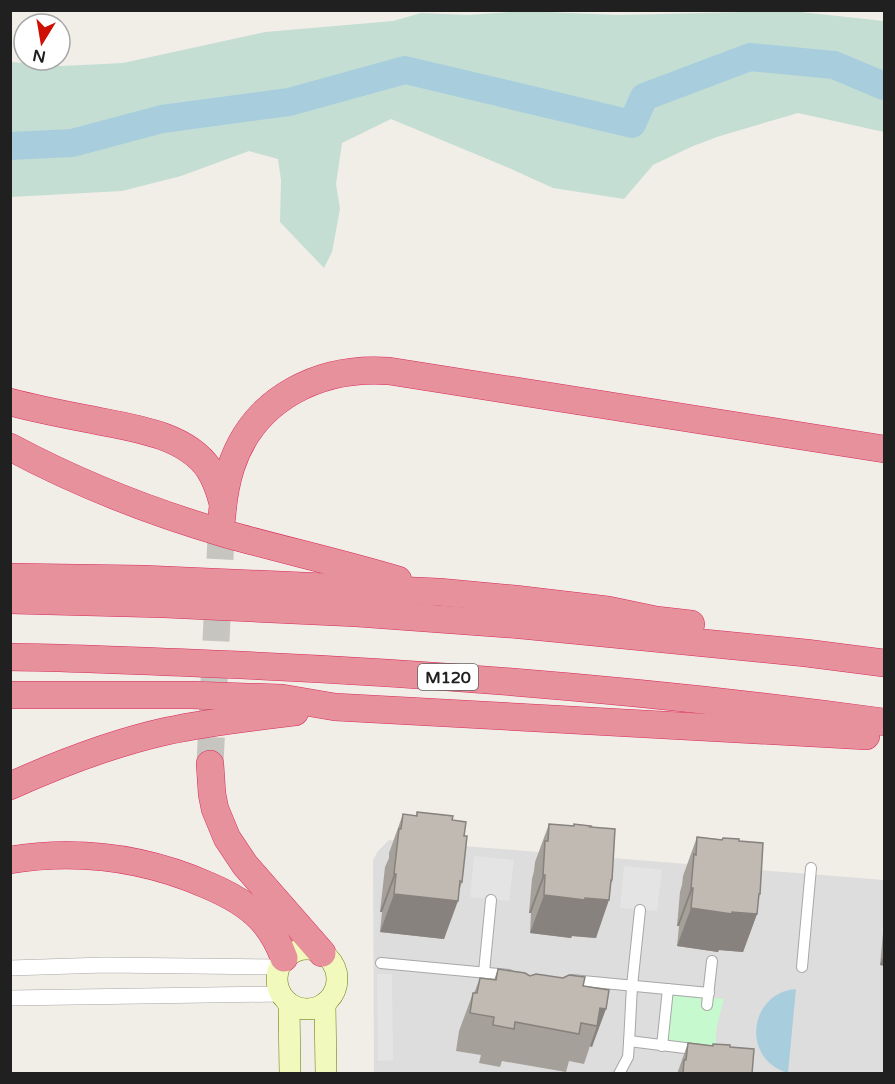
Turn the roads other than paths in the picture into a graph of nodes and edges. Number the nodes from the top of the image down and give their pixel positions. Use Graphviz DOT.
graph roads {
  1 [pos="10,402"];
  2 [pos="10,447"];
  3 [pos="885,449"];
  4 [pos="10,577"];
  5 [pos="439,592"];
  6 [pos="10,600"];
  7 [pos="806,653"];
  8 [pos="10,657"];
  9 [pos="885,663"];
  10 [pos="10,695"];
  11 [pos="335,707"];
  12 [pos="885,722"];
  13 [pos="885,737"];
  14 [pos="210,764"];
  15 [pos="10,786"];
  16 [pos="10,860"];
  17 [pos="811,868"];
  18 [pos="491,900"];
  19 [pos="640,910"];
  20 [pos="322,953"];
  21 [pos="712,961"];
  22 [pos="281,963"];
  23 [pos="381,963"];
  24 [pos="802,967"];
  25 [pos="10,968"];
  26 [pos="484,972"];
  27 [pos="521,976"];
  28 [pos="563,980"];
  29 [pos="632,986"];
  30 [pos="668,989"];
  31 [pos="709,993"];
  32 [pos="10,998"];
  33 [pos="284,999"];
  34 [pos="325,1003"];
  35 [pos="707,1005"];
  36 [pos="629,1041"];
  37 [pos="662,1046"];
  38 [pos="709,1052"];
  39 [pos="290,1074"];
  40 [pos="326,1074"];
  41 [pos="619,1074"];
  1 -- 3 [label="highway"];
  2 -- 5 [label="highway"];
  4 -- 5 [label="highway"];
  5 -- 7 [label="highway"];
  6 -- 7 [label="highway"];
  7 -- 9 [label="highway"];
  8 -- 12 [label="highway, M120"];
  10 -- 11 [label="highway"];
  11 -- 13 [label="highway"];
  11 -- 15 [label="highway"];
  14 -- 20 [label="highway"];
  16 -- 22 [label="highway"];
  17 -- 24 [label="street"];
  18 -- 26 [label="street"];
  19 -- 29 [label="street"];
  20 -- 22 [label="main road"];
  20 -- 34 [label="main road"];
  21 -- 31 [label="street"];
  22 -- 25 [label="street"];
  22 -- 33 [label="main road"];
  23 -- 26 [label="street"];
  26 -- 27 [label="street"];
  28 -- 29 [label="street"];
  29 -- 30 [label="street"];
  29 -- 36 [label="street"];
  30 -- 31 [label="street"];
  30 -- 37 [label="street"];
  31 -- 35 [label="street"];
  32 -- 33 [label="street"];
  33 -- 34 [label="main road"];
  33 -- 39 [label="main road"];
  34 -- 40 [label="main road"];
  36 -- 37 [label="street"];
  36 -- 41 [label="street"];
  37 -- 38 [label="street"];
}
